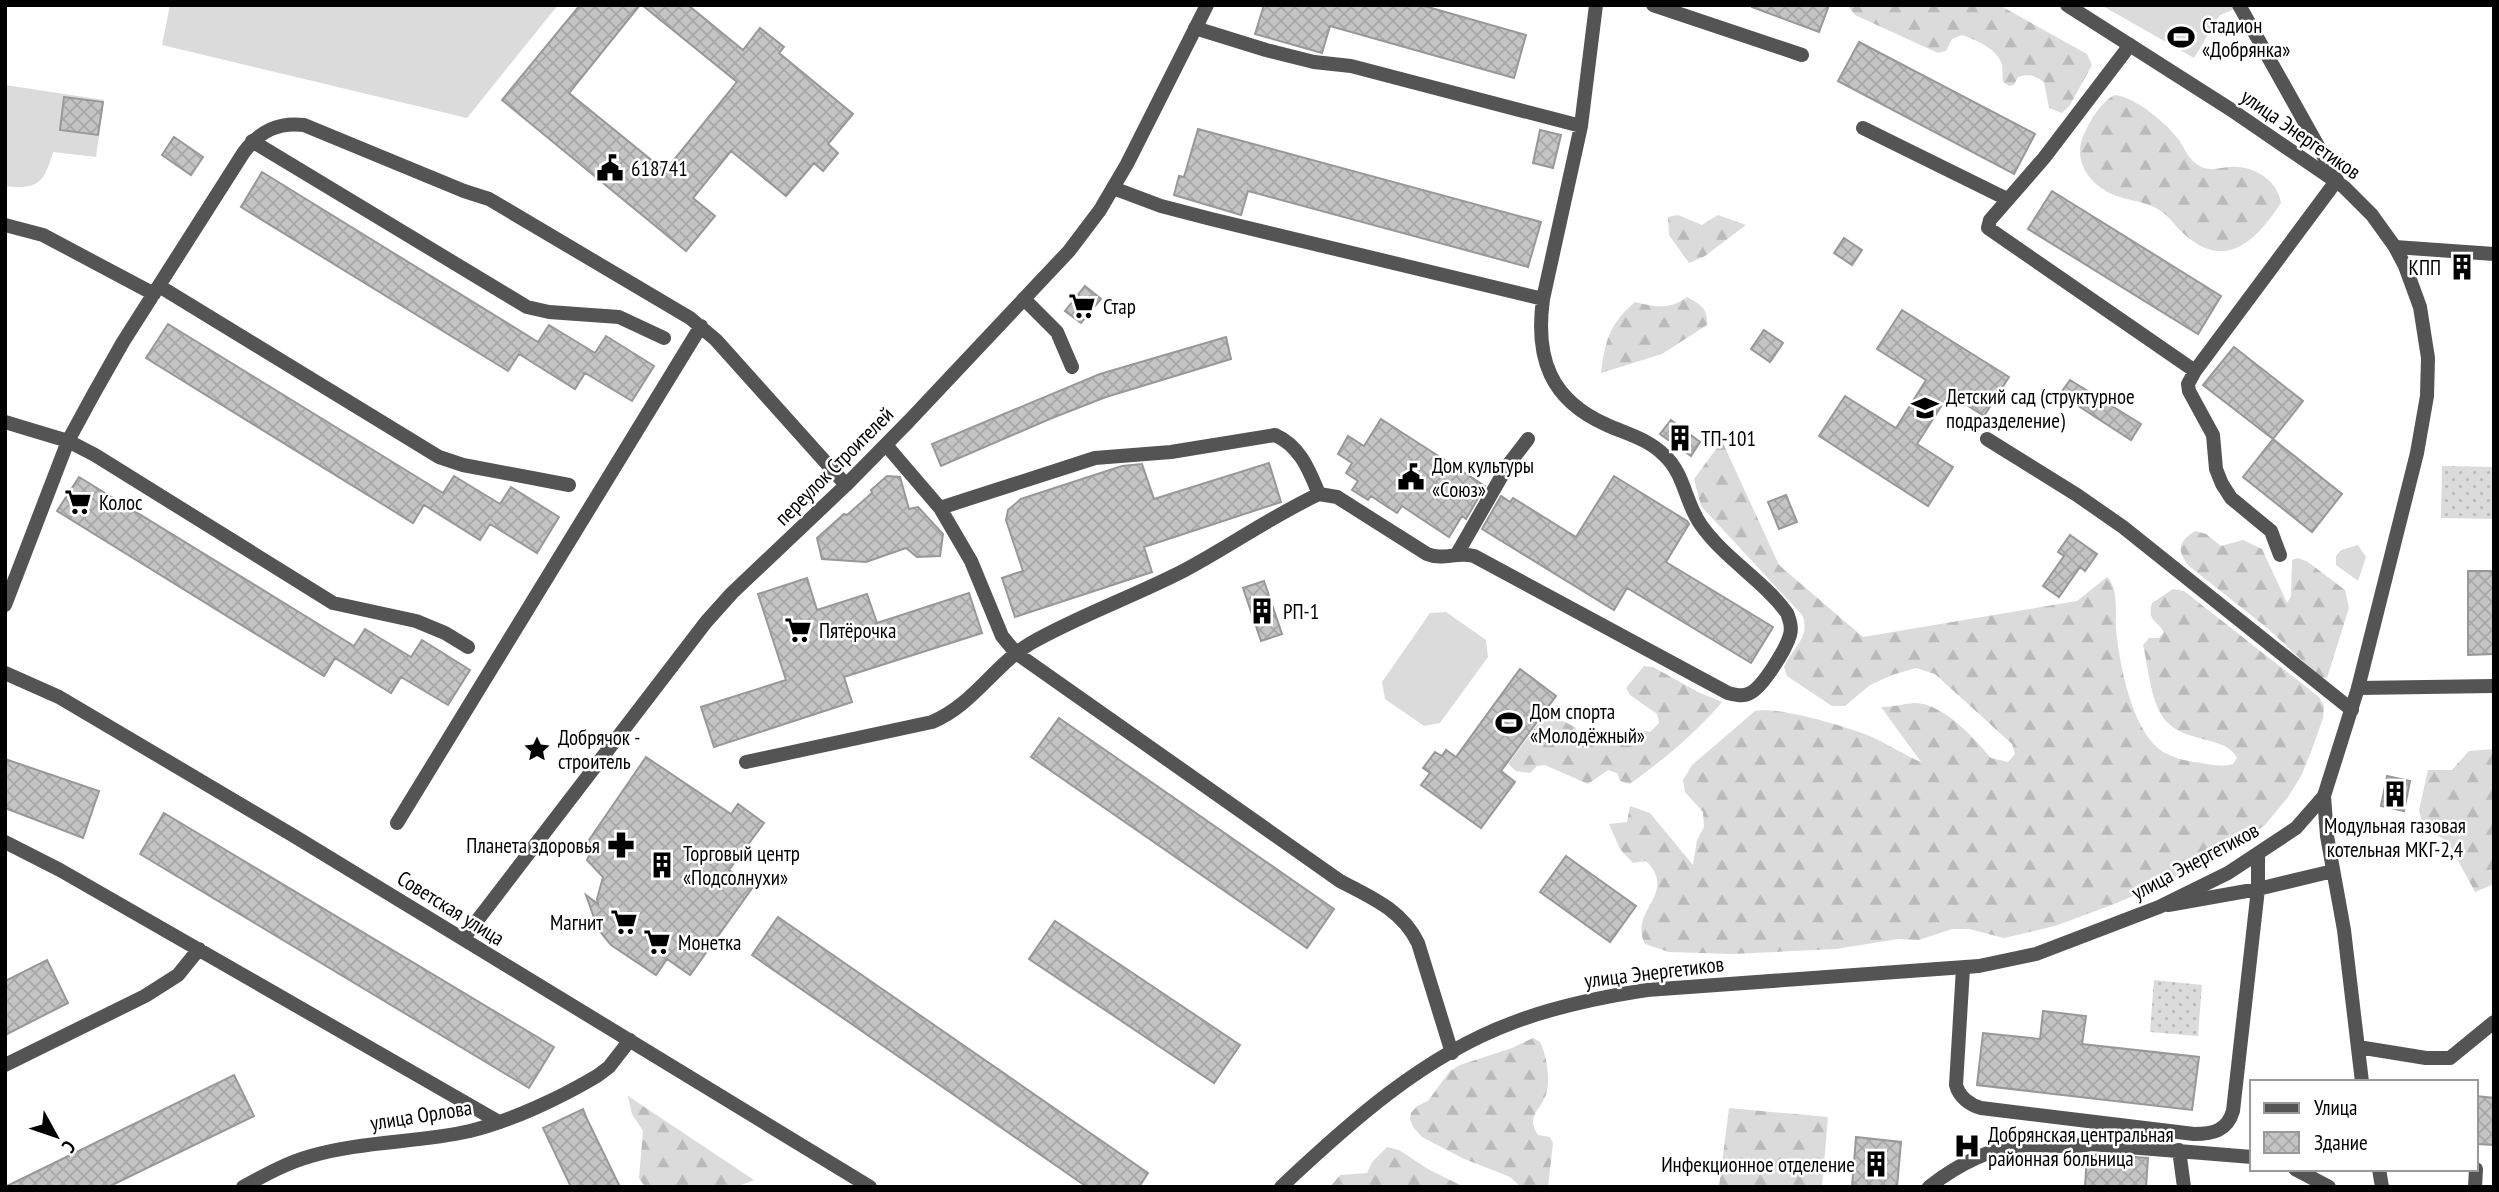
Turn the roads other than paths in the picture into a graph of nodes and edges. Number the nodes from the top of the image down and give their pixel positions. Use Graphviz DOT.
graph roads {
  1 [pos="1207,5"];
  2 [pos="1596,5"];
  3 [pos="1653,5"];
  4 [pos="2067,5"];
  5 [pos="2239,5"];
  6 [pos="1195,29"];
  7 [pos="2130,45"];
  8 [pos="1802,55"];
  9 [pos="1581,126"];
  10 [pos="1863,128"];
  11 [pos="252,141"];
  12 [pos="2336,180"];
  13 [pos="1113,188"];
  14 [pos="2007,200"];
  15 [pos="5,225"];
  16 [pos="2395,247"];
  17 [pos="2494,254"];
  18 [pos="157,289"];
  19 [pos="1024,299"];
  20 [pos="1543,299"];
  21 [pos="701,326"];
  22 [pos="664,338"];
  23 [pos="1072,367"];
  24 [pos="2195,370"];
  25 [pos="5,422"];
  26 [pos="1528,439"];
  27 [pos="1987,439"];
  28 [pos="68,441"];
  29 [pos="886,445"];
  30 [pos="569,485"];
  31 [pos="846,485"];
  32 [pos="1319,494"];
  33 [pos="940,508"];
  34 [pos="1457,554"];
  35 [pos="2280,555"];
  36 [pos="5,605"];
  37 [pos="468,647"];
  38 [pos="1016,653"];
  39 [pos="5,673"];
  40 [pos="2494,686"];
  41 [pos="2358,688"];
  42 [pos="2352,710"];
  43 [pos="746,762"];
  44 [pos="2324,796"];
  45 [pos="397,823"];
  46 [pos="5,842"];
  47 [pos="2258,855"];
  48 [pos="2333,871"];
  49 [pos="2258,889"];
  50 [pos="2159,907"];
  51 [pos="463,939"];
  52 [pos="199,949"];
  53 [pos="1964,968"];
  54 [pos="2494,1022"];
  55 [pos="630,1040"];
  56 [pos="2358,1046"];
  57 [pos="1452,1053"];
  58 [pos="5,1065"];
  59 [pos="2362,1080"];
  60 [pos="499,1122"];
  61 [pos="2179,1150"];
  62 [pos="2250,1157"];
  63 [pos="2299,1171"];
  64 [pos="1933,1186"];
  65 [pos="243,1187"];
  66 [pos="870,1187"];
  67 [pos="1281,1187"];
  68 [pos="2184,1187"];
  69 [pos="2329,1187"];
  1 -- 6 [label="street, переулок Строителей"];
  2 -- 9 [label="street"];
  3 -- 8 [label="street"];
  4 -- 7 [label="street, улица Энергетиков"];
  5 -- 12 [label="street"];
  6 -- 9 [label="street"];
  6 -- 13 [label="street, переулок Строителей"];
  7 -- 12 [label="street, улица Энергетиков"];
  7 -- 14 [label="street"];
  9 -- 20 [label="street"];
  10 -- 14 [label="street"];
  11 -- 18 [label="street"];
  11 -- 21 [label="street"];
  11 -- 22 [label="street"];
  12 -- 16 [label="street, улица Энергетиков"];
  12 -- 24 [label="street"];
  13 -- 19 [label="street, переулок Строителей"];
  13 -- 20 [label="street"];
  14 -- 24 [label="street"];
  15 -- 18 [label="street"];
  16 -- 17 [label="street"];
  16 -- 41 [label="street, улица Энергетиков"];
  18 -- 28 [label="street"];
  18 -- 30 [label="street"];
  19 -- 23 [label="street"];
  19 -- 29 [label="street, переулок Строителей"];
  20 -- 34 [label="street"];
  21 -- 31 [label="street"];
  21 -- 45 [label="street"];
  24 -- 35 [label="street"];
  25 -- 28 [label="street"];
  26 -- 34 [label="street"];
  27 -- 42 [label="street"];
  28 -- 36 [label="street"];
  28 -- 37 [label="street"];
  29 -- 31 [label="street, переулок Строителей"];
  29 -- 33 [label="street"];
  31 -- 51 [label="street, переулок Строителей"];
  32 -- 33 [label="street"];
  32 -- 34 [label="street"];
  32 -- 38 [label="street"];
  33 -- 38 [label="street"];
  38 -- 43 [label="street"];
  38 -- 57 [label="street"];
  39 -- 51 [label="street, Советская улица"];
  40 -- 41 [label="street"];
  41 -- 42 [label="street, улица Энергетиков"];
  42 -- 44 [label="street, улица Энергетиков"];
  44 -- 47 [label="street, улица Энергетиков"];
  44 -- 48 [label="street"];
  46 -- 52 [label="street"];
  47 -- 49 [label="street"];
  47 -- 50 [label="street, улица Энергетиков"];
  48 -- 49 [label="street"];
  48 -- 56 [label="street"];
  49 -- 50 [label="street"];
  49 -- 53 [label="street"];
  50 -- 53 [label="street, улица Энергетиков"];
  51 -- 55 [label="street, Советская улица"];
  52 -- 58 [label="street"];
  52 -- 60 [label="street"];
  53 -- 57 [label="street, улица Энергетиков"];
  54 -- 56 [label="street"];
  55 -- 60 [label="street, улица Орлова"];
  55 -- 66 [label="street, Советская улица"];
  56 -- 59 [label="street"];
  57 -- 67 [label="street, улица Энергетиков"];
  60 -- 65 [label="street, улица Орлова"];
  61 -- 62 [label="street"];
  61 -- 64 [label="street"];
  61 -- 68 [label="street"];
  63 -- 69 [label="street"];
}
